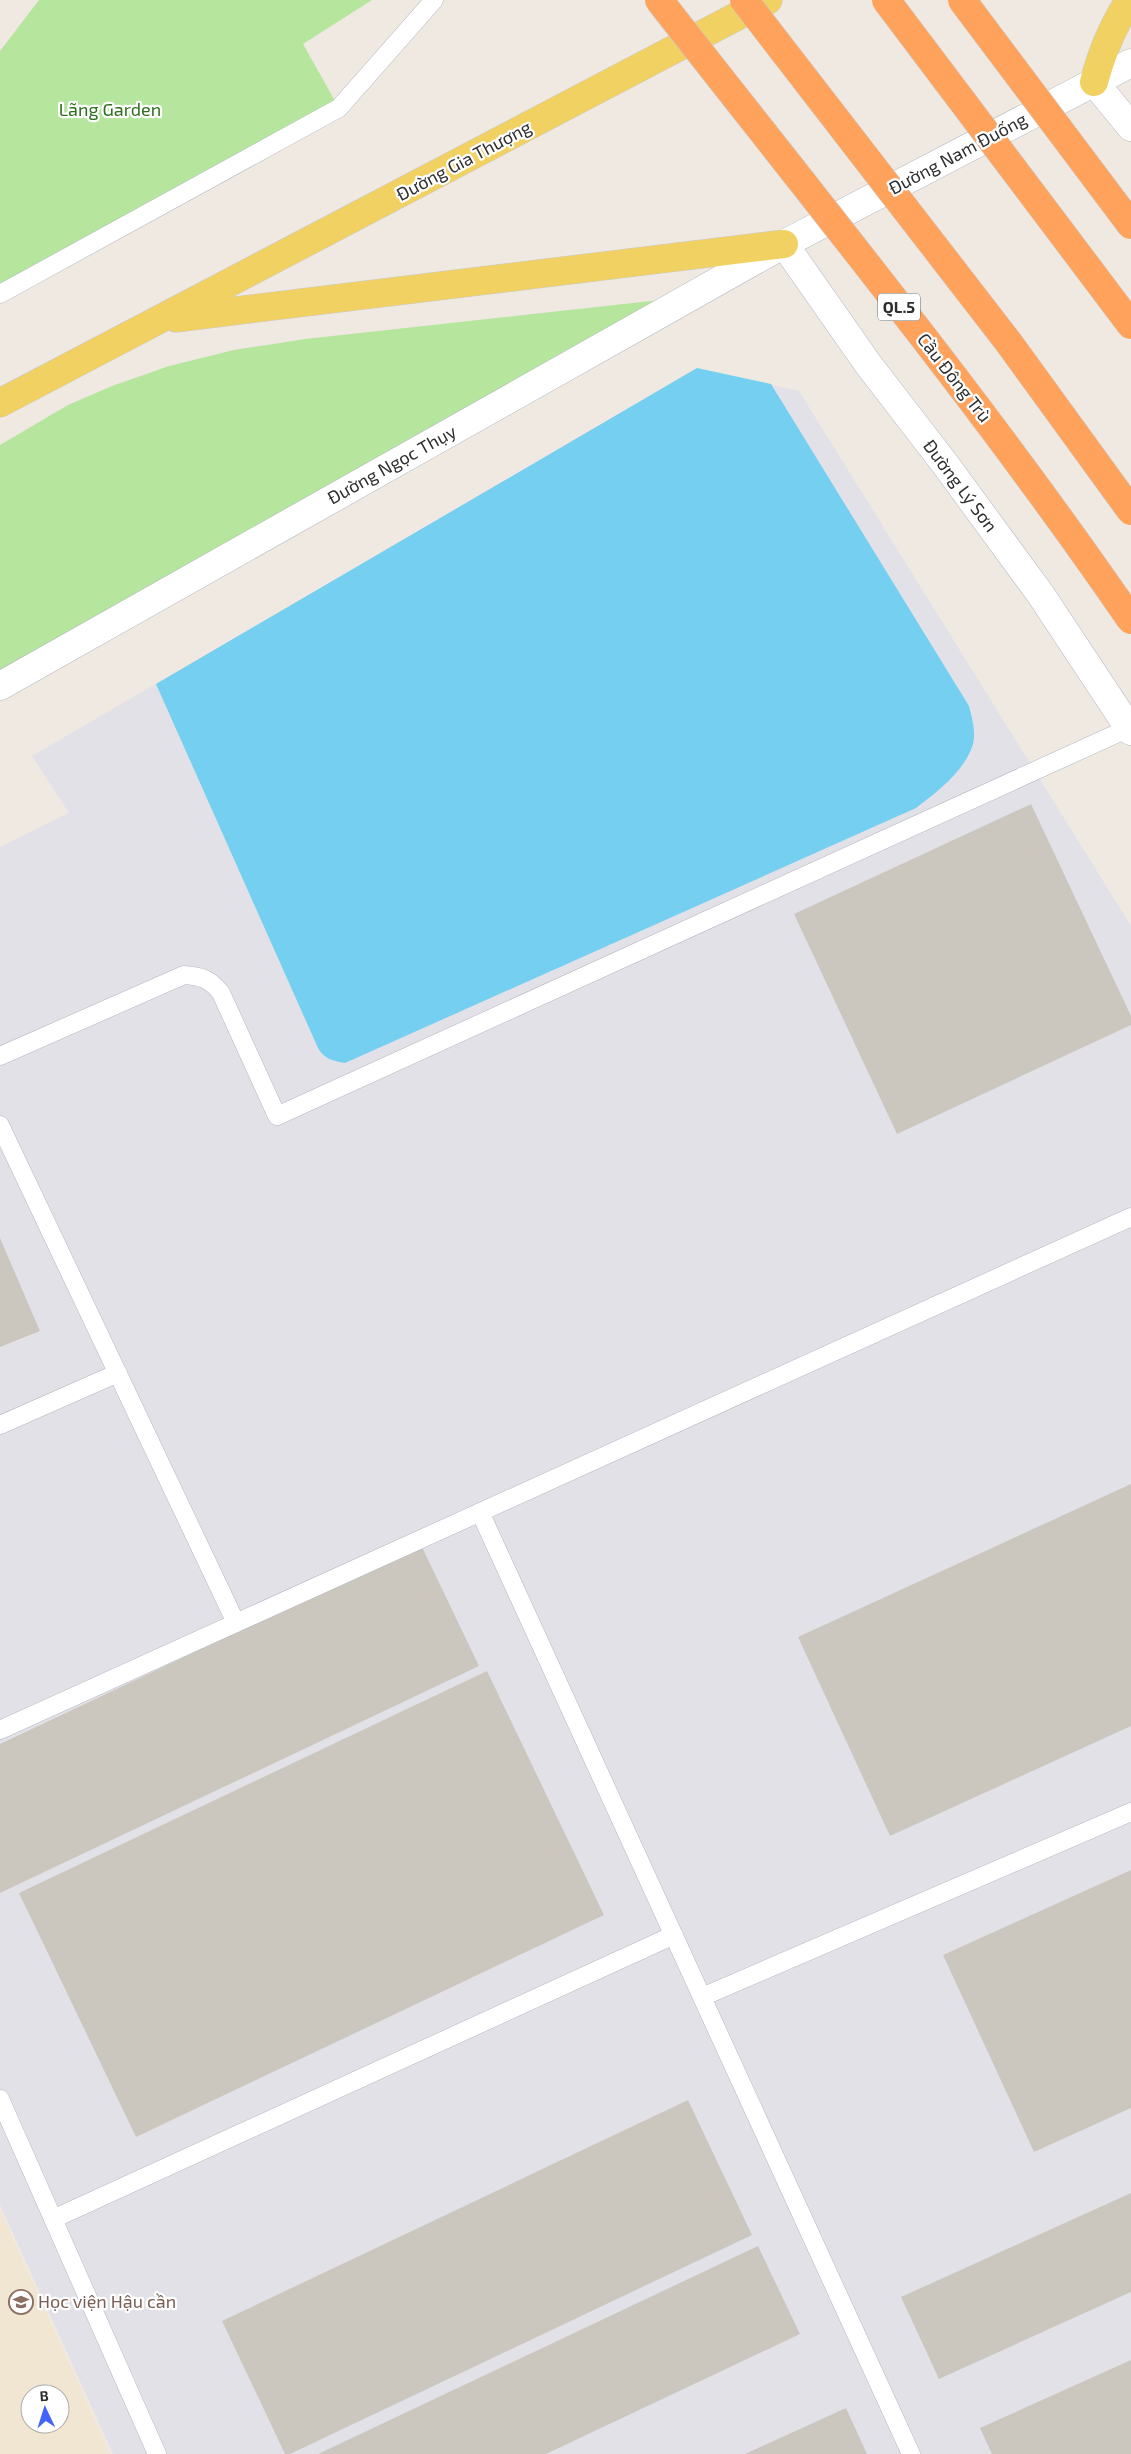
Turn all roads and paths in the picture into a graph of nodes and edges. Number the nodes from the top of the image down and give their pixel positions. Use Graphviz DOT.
graph roads {
  1 [pos="434,0"];
  2 [pos="659,0"];
  3 [pos="744,0"];
  4 [pos="768,0"];
  5 [pos="886,0"];
  6 [pos="962,0"];
  7 [pos="1130,0"];
  8 [pos="1131,63"];
  9 [pos="1094,82"];
  10 [pos="1131,127"];
  11 [pos="1131,225"];
  12 [pos="784,244"];
  13 [pos="0,294"];
  14 [pos="160,320"];
  15 [pos="1131,325"];
  16 [pos="0,403"];
  17 [pos="1131,510"];
  18 [pos="1131,620"];
  19 [pos="0,686"];
  20 [pos="1130,730"];
  21 [pos="0,1056"];
  22 [pos="0,1125"];
  23 [pos="1131,1217"];
  24 [pos="118,1373"];
  25 [pos="0,1425"];
  26 [pos="480,1512"];
  27 [pos="236,1623"];
  28 [pos="0,1730"];
  29 [pos="1131,1812"];
  30 [pos="674,1935"];
  31 [pos="702,1997"];
  32 [pos="0,2099"];
  33 [pos="53,2219"];
  34 [pos="157,2454"];
  35 [pos="911,2454"];
  1 -- 13 [label="lane"];
  2 -- 18 [label="highway, Cầu Đông Trù / QL.5, bridge"];
  3 -- 17 [label="highway, bridge"];
  4 -- 14 [label="main road, Đường Gia Thượng"];
  5 -- 15 [label="highway, bridge"];
  6 -- 11 [label="highway, bridge"];
  7 -- 9 [label="main road"];
  8 -- 9 [label="street, Đường Nam Đuống"];
  9 -- 10 [label="street"];
  9 -- 12 [label="street, Đường Nam Đuống"];
  12 -- 14 [label="main road"];
  12 -- 19 [label="street, Đường Ngọc Thụy"];
  12 -- 20 [label="street, Đường Lý Sơn"];
  14 -- 16 [label="main road"];
  20 -- 21 [label="lane"];
  22 -- 24 [label="lane"];
  23 -- 26 [label="lane"];
  24 -- 25 [label="lane"];
  24 -- 27 [label="lane"];
  26 -- 27 [label="lane"];
  26 -- 30 [label="lane"];
  27 -- 28 [label="lane"];
  29 -- 31 [label="lane"];
  30 -- 31 [label="lane"];
  30 -- 33 [label="lane"];
  31 -- 35 [label="lane"];
  32 -- 33 [label="lane"];
  33 -- 34 [label="lane"];
}
